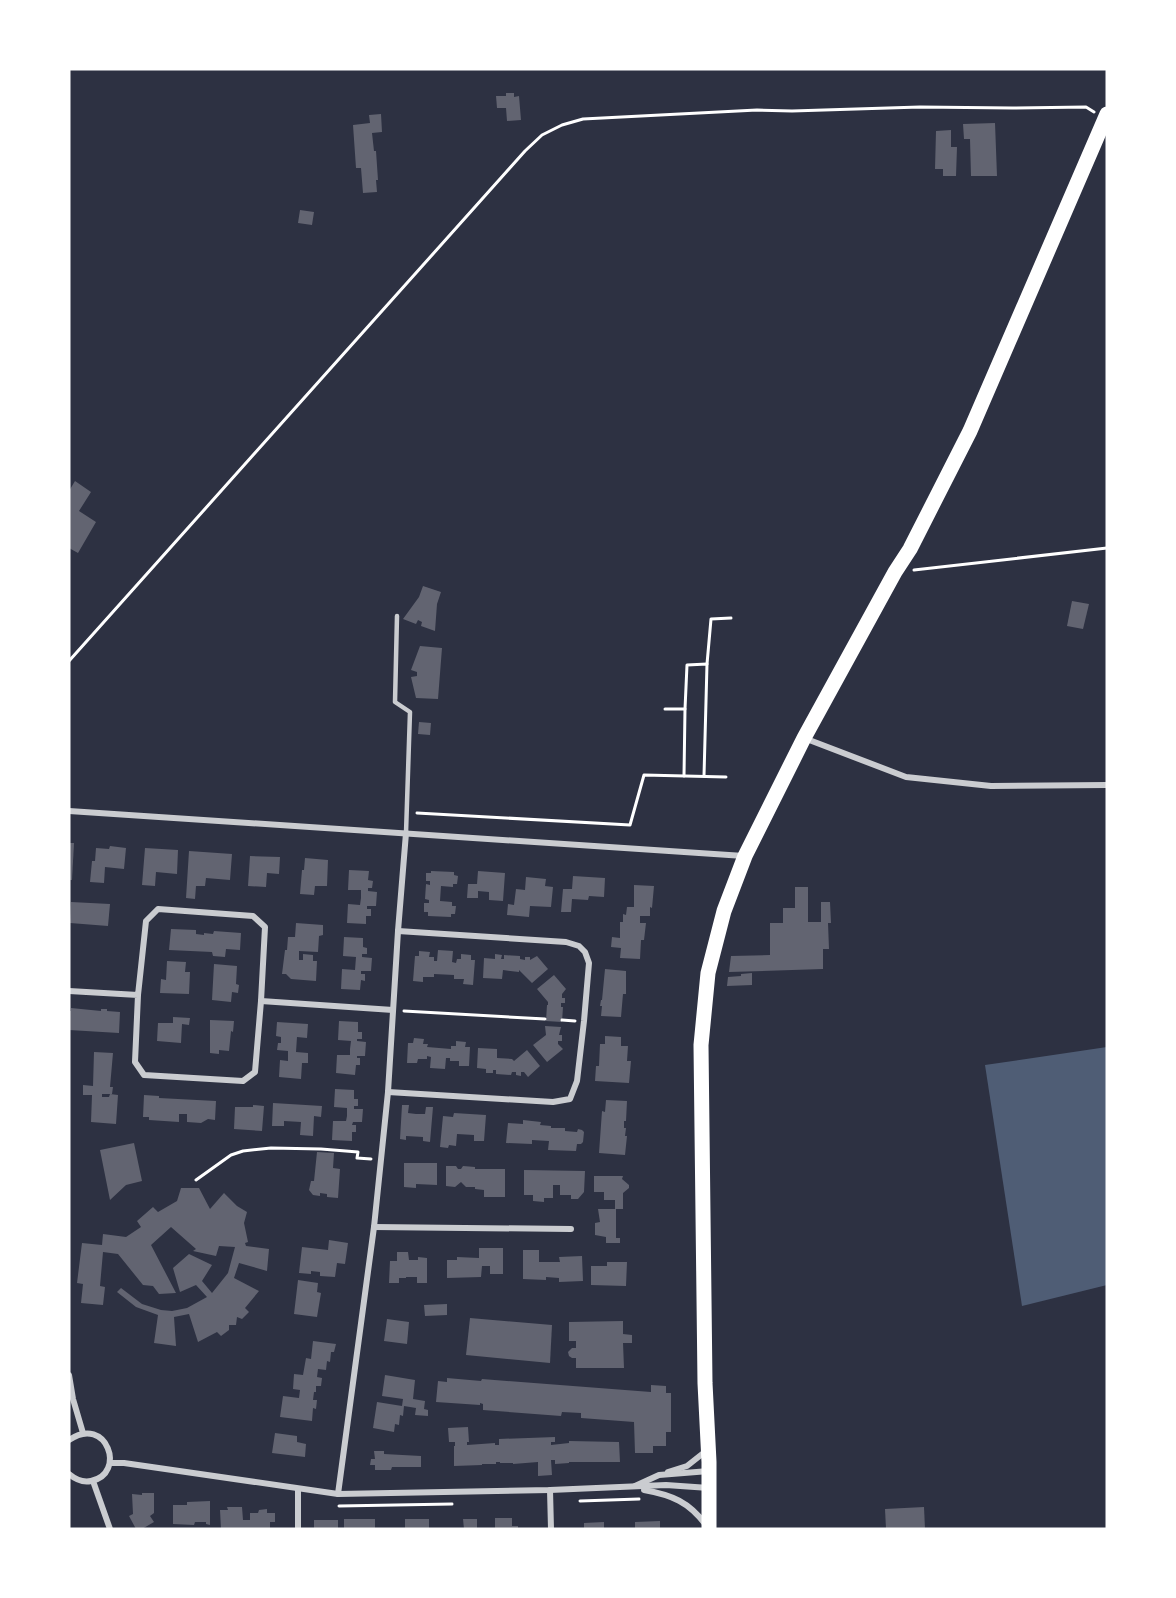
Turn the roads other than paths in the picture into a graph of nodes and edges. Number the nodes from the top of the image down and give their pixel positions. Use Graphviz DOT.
graph roads {
  1 [pos="1106,117"];
  2 [pos="397,616"];
  3 [pos="804,738"];
  4 [pos="1107,784"];
  5 [pos="69,811"];
  6 [pos="406,833"];
  7 [pos="744,856"];
  8 [pos="398,931"];
  9 [pos="69,991"];
  10 [pos="138,995"];
  11 [pos="261,1001"];
  12 [pos="393,1010"];
  13 [pos="388,1092"];
  14 [pos="375,1227"];
  15 [pos="571,1229"];
  16 [pos="69,1375"];
  17 [pos="71,1399"];
  18 [pos="83,1433"];
  19 [pos="69,1440"];
  20 [pos="708,1448"];
  21 [pos="110,1463"];
  22 [pos="709,1471"];
  23 [pos="659,1475"];
  24 [pos="70,1477"];
  25 [pos="93,1481"];
  26 [pos="632,1487"];
  27 [pos="709,1488"];
  28 [pos="298,1489"];
  29 [pos="550,1490"];
  30 [pos="338,1494"];
  31 [pos="110,1529"];
  32 [pos="298,1529"];
  33 [pos="551,1529"];
  34 [pos="709,1529"];
  1 -- 3 [label="main road"];
  2 -- 6 [label="lane"];
  3 -- 4 [label="street"];
  3 -- 7 [label="main road"];
  5 -- 6 [label="street"];
  6 -- 7 [label="street"];
  6 -- 8 [label="street"];
  7 -- 20 [label="main road"];
  8 -- 12 [label="street"];
  8 -- 13 [label="street"];
  9 -- 10 [label="street"];
  10 -- 11 [label="street"];
  10 -- 11 [label="street"];
  11 -- 12 [label="street"];
  12 -- 13 [label="street"];
  13 -- 14 [label="street"];
  14 -- 15 [label="street"];
  14 -- 30 [label="street"];
  16 -- 17 [label="street"];
  17 -- 18 [label="street"];
  18 -- 19 [label="street"];
  18 -- 21 [label="street"];
  20 -- 22 [label="main road"];
  20 -- 23 [label="street"];
  21 -- 25 [label="street"];
  21 -- 28 [label="street"];
  22 -- 23 [label="street"];
  22 -- 27 [label="main road"];
  23 -- 26 [label="street"];
  24 -- 25 [label="street"];
  25 -- 31 [label="street"];
  26 -- 27 [label="street"];
  26 -- 29 [label="street"];
  26 -- 34 [label="street"];
  27 -- 34 [label="main road"];
  28 -- 30 [label="street"];
  28 -- 32 [label="street"];
  29 -- 30 [label="street"];
  29 -- 33 [label="street"];
}
